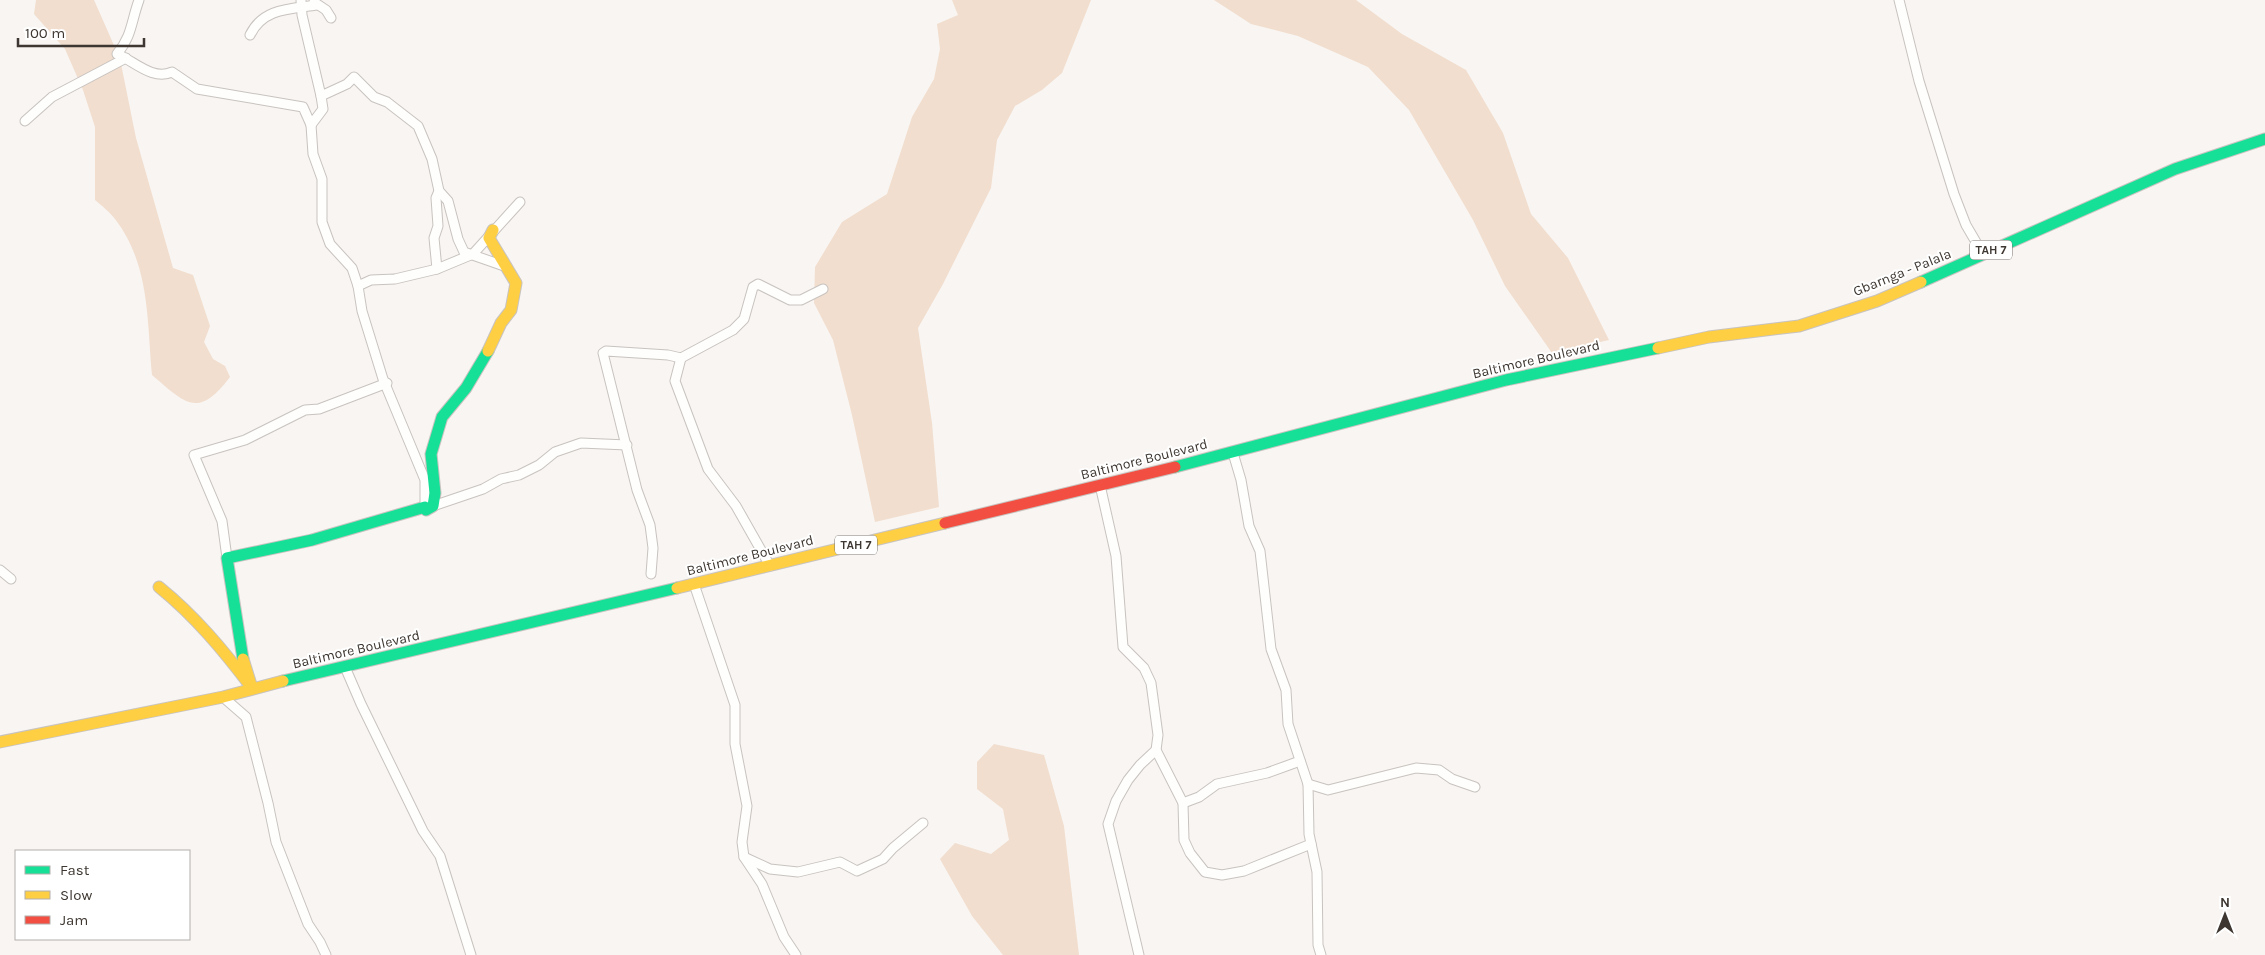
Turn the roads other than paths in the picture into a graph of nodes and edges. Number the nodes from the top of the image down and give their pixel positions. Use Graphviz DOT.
graph roads {
  1 [pos="139,0"];
  2 [pos="1899,0"];
  3 [pos="315,2"];
  4 [pos="302,4"];
  5 [pos="331,18"];
  6 [pos="250,36"];
  7 [pos="126,58"];
  8 [pos="321,96"];
  9 [pos="26,121"];
  10 [pos="311,125"];
  11 [pos="2265,139"];
  12 [pos="439,191"];
  13 [pos="520,202"];
  14 [pos="494,230"];
  15 [pos="473,254"];
  16 [pos="1983,254"];
  17 [pos="508,268"];
  18 [pos="437,269"];
  19 [pos="358,286"];
  20 [pos="823,289"];
  21 [pos="1709,337"];
  22 [pos="681,358"];
  23 [pos="387,383"];
  24 [pos="627,446"];
  25 [pos="1233,453"];
  26 [pos="1100,486"];
  27 [pos="429,507"];
  28 [pos="227,558"];
  29 [pos="770,566"];
  30 [pos="0,570"];
  31 [pos="651,574"];
  32 [pos="11,579"];
  33 [pos="694,584"];
  34 [pos="158,587"];
  35 [pos="346,667"];
  36 [pos="252,688"];
  37 [pos="223,697"];
  38 [pos="0,742"];
  39 [pos="1156,750"];
  40 [pos="1300,761"];
  41 [pos="1308,784"];
  42 [pos="1475,787"];
  43 [pos="1183,803"];
  44 [pos="923,823"];
  45 [pos="1311,844"];
  46 [pos="744,857"];
  47 [pos="326,955"];
  48 [pos="470,955"];
  49 [pos="796,955"];
  50 [pos="1139,955"];
  51 [pos="1321,955"];
  1 -- 7 [label="street"];
  2 -- 16 [label="street"];
  3 -- 4 [label="street"];
  3 -- 5 [label="street"];
  4 -- 6 [label="street"];
  4 -- 8 [label="street"];
  7 -- 9 [label="street"];
  7 -- 10 [label="street"];
  8 -- 10 [label="street"];
  8 -- 12 [label="street"];
  10 -- 19 [label="street"];
  11 -- 16 [label="main road, Gbarnga - Palala / TAH 7"];
  12 -- 15 [label="street"];
  12 -- 18 [label="street"];
  13 -- 14 [label="street"];
  14 -- 15 [label="street"];
  14 -- 17 [label="main road"];
  15 -- 17 [label="street"];
  15 -- 18 [label="street"];
  16 -- 21 [label="main road, Gbarnga - Palala / TAH 7"];
  17 -- 27 [label="main road"];
  18 -- 19 [label="street"];
  19 -- 23 [label="street"];
  20 -- 22 [label="street"];
  21 -- 25 [label="main road, Baltimore Boulevard / TAH 7"];
  22 -- 24 [label="street"];
  22 -- 29 [label="street"];
  23 -- 27 [label="street"];
  23 -- 28 [label="street"];
  24 -- 27 [label="street"];
  24 -- 31 [label="street"];
  25 -- 26 [label="main road, Baltimore Boulevard / TAH 7"];
  25 -- 40 [label="street"];
  26 -- 29 [label="main road, Baltimore Boulevard / TAH 7"];
  26 -- 39 [label="street"];
  27 -- 28 [label="main road"];
  28 -- 36 [label="main road"];
  29 -- 33 [label="main road, Baltimore Boulevard / TAH 7"];
  30 -- 32 [label="street"];
  33 -- 35 [label="main road, Baltimore Boulevard / TAH 7"];
  33 -- 46 [label="street"];
  34 -- 36 [label="main road"];
  35 -- 36 [label="main road, Baltimore Boulevard / TAH 7"];
  35 -- 48 [label="street"];
  36 -- 37 [label="main road, Baltimore Boulevard / TAH 7"];
  37 -- 38 [label="main road, Baltimore Boulevard / TAH 7"];
  37 -- 47 [label="street"];
  39 -- 43 [label="street"];
  39 -- 50 [label="street"];
  40 -- 41 [label="street"];
  40 -- 43 [label="street"];
  41 -- 42 [label="street"];
  41 -- 45 [label="street"];
  43 -- 45 [label="street"];
  44 -- 46 [label="street"];
  45 -- 51 [label="street"];
  46 -- 49 [label="street"];
}
